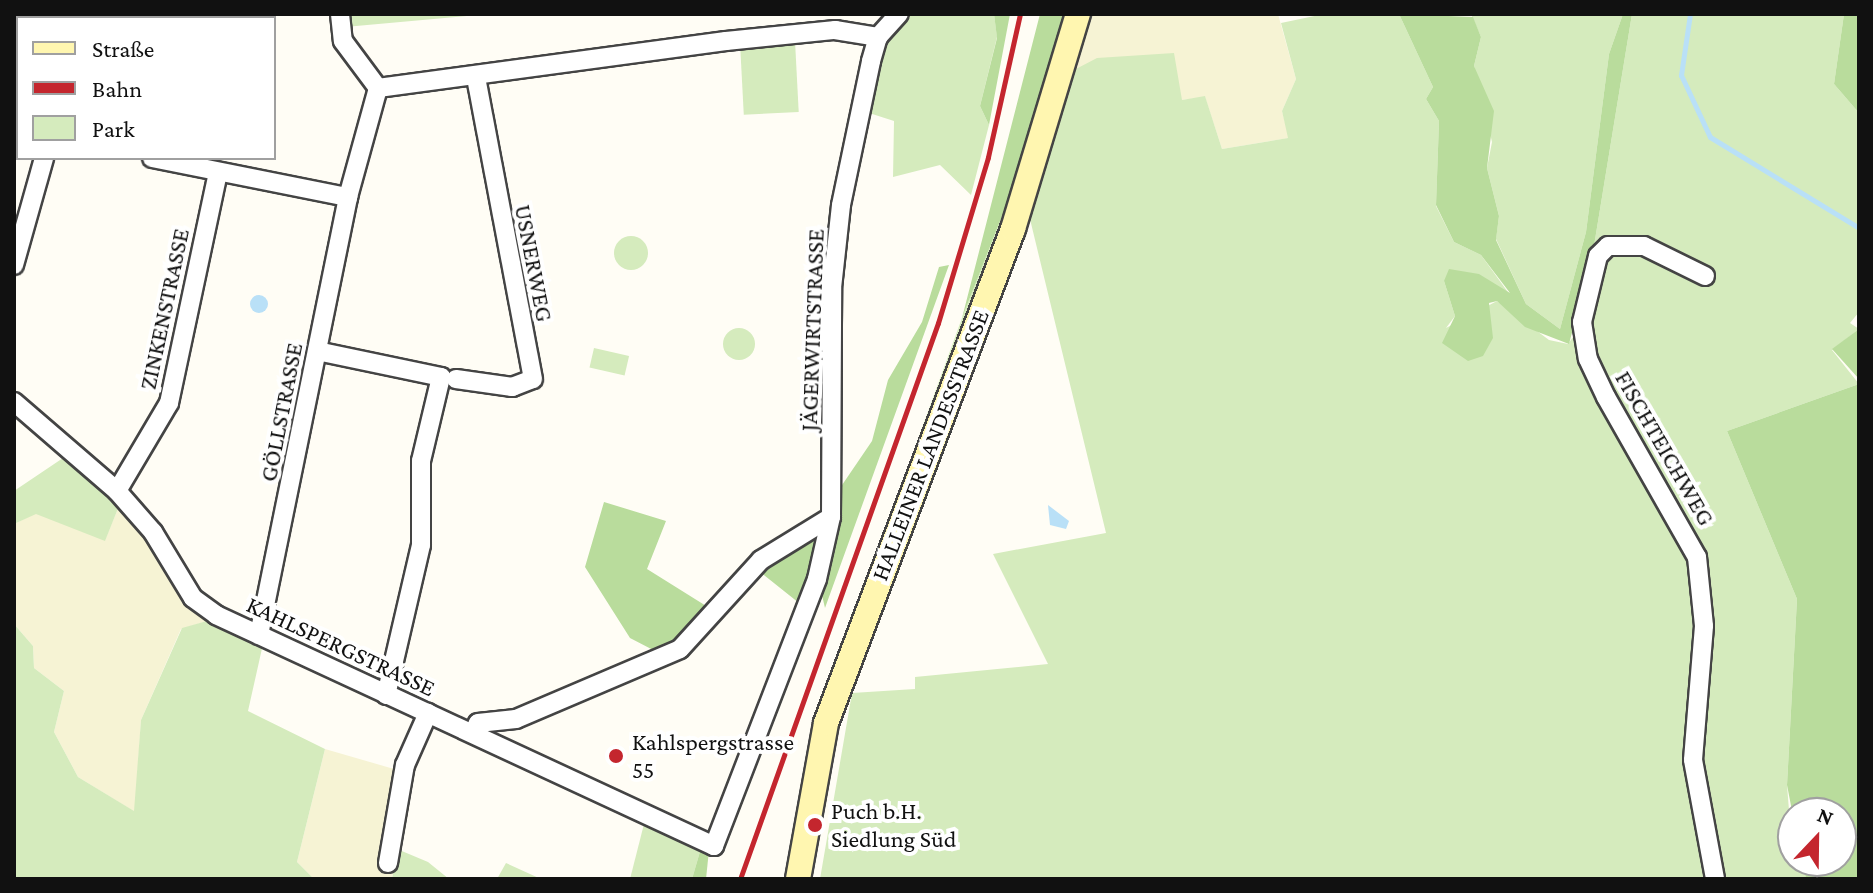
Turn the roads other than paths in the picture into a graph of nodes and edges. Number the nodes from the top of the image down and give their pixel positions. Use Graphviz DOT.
graph roads {
  1 [pos="340,14"];
  2 [pos="899,14"];
  3 [pos="1078,14"];
  4 [pos="878,37"];
  5 [pos="476,77"];
  6 [pos="378,88"];
  7 [pos="43,160"];
  8 [pos="162,160"];
  9 [pos="218,172"];
  10 [pos="348,197"];
  11 [pos="14,265"];
  12 [pos="1705,276"];
  13 [pos="317,351"];
  14 [pos="456,379"];
  15 [pos="14,402"];
  16 [pos="117,491"];
  17 [pos="831,517"];
  18 [pos="259,635"];
  19 [pos="386,695"];
  20 [pos="428,713"];
  21 [pos="473,733"];
  22 [pos="714,846"];
  23 [pos="388,863"];
  24 [pos="798,879"];
  25 [pos="1715,879"];
  1 -- 6 [label="street"];
  2 -- 4 [label="street, JÄGERWIRTSTRASSE"];
  3 -- 24 [label="main road, HALLEINER LANDESSTRASSE"];
  4 -- 5 [label="street"];
  4 -- 17 [label="street, JÄGERWIRTSTRASSE"];
  5 -- 6 [label="street"];
  5 -- 14 [label="street, USNERWEG"];
  6 -- 10 [label="street, GÖLLSTRASSE"];
  7 -- 11 [label="street"];
  8 -- 9 [label="street"];
  9 -- 10 [label="street"];
  9 -- 16 [label="street, ZINKENSTRASSE"];
  10 -- 13 [label="street, GÖLLSTRASSE"];
  12 -- 25 [label="street, FISCHTEICHWEG"];
  13 -- 18 [label="street, GÖLLSTRASSE"];
  13 -- 19 [label="street"];
  15 -- 16 [label="street, KAHLSPERGSTRASSE"];
  16 -- 18 [label="street, KAHLSPERGSTRASSE"];
  17 -- 21 [label="street"];
  17 -- 22 [label="street, JÄGERWIRTSTRASSE"];
  18 -- 19 [label="street, KAHLSPERGSTRASSE"];
  19 -- 20 [label="street, KAHLSPERGSTRASSE"];
  20 -- 21 [label="street, KAHLSPERGSTRASSE"];
  20 -- 23 [label="street"];
  21 -- 22 [label="street, KAHLSPERGSTRASSE"];
}
